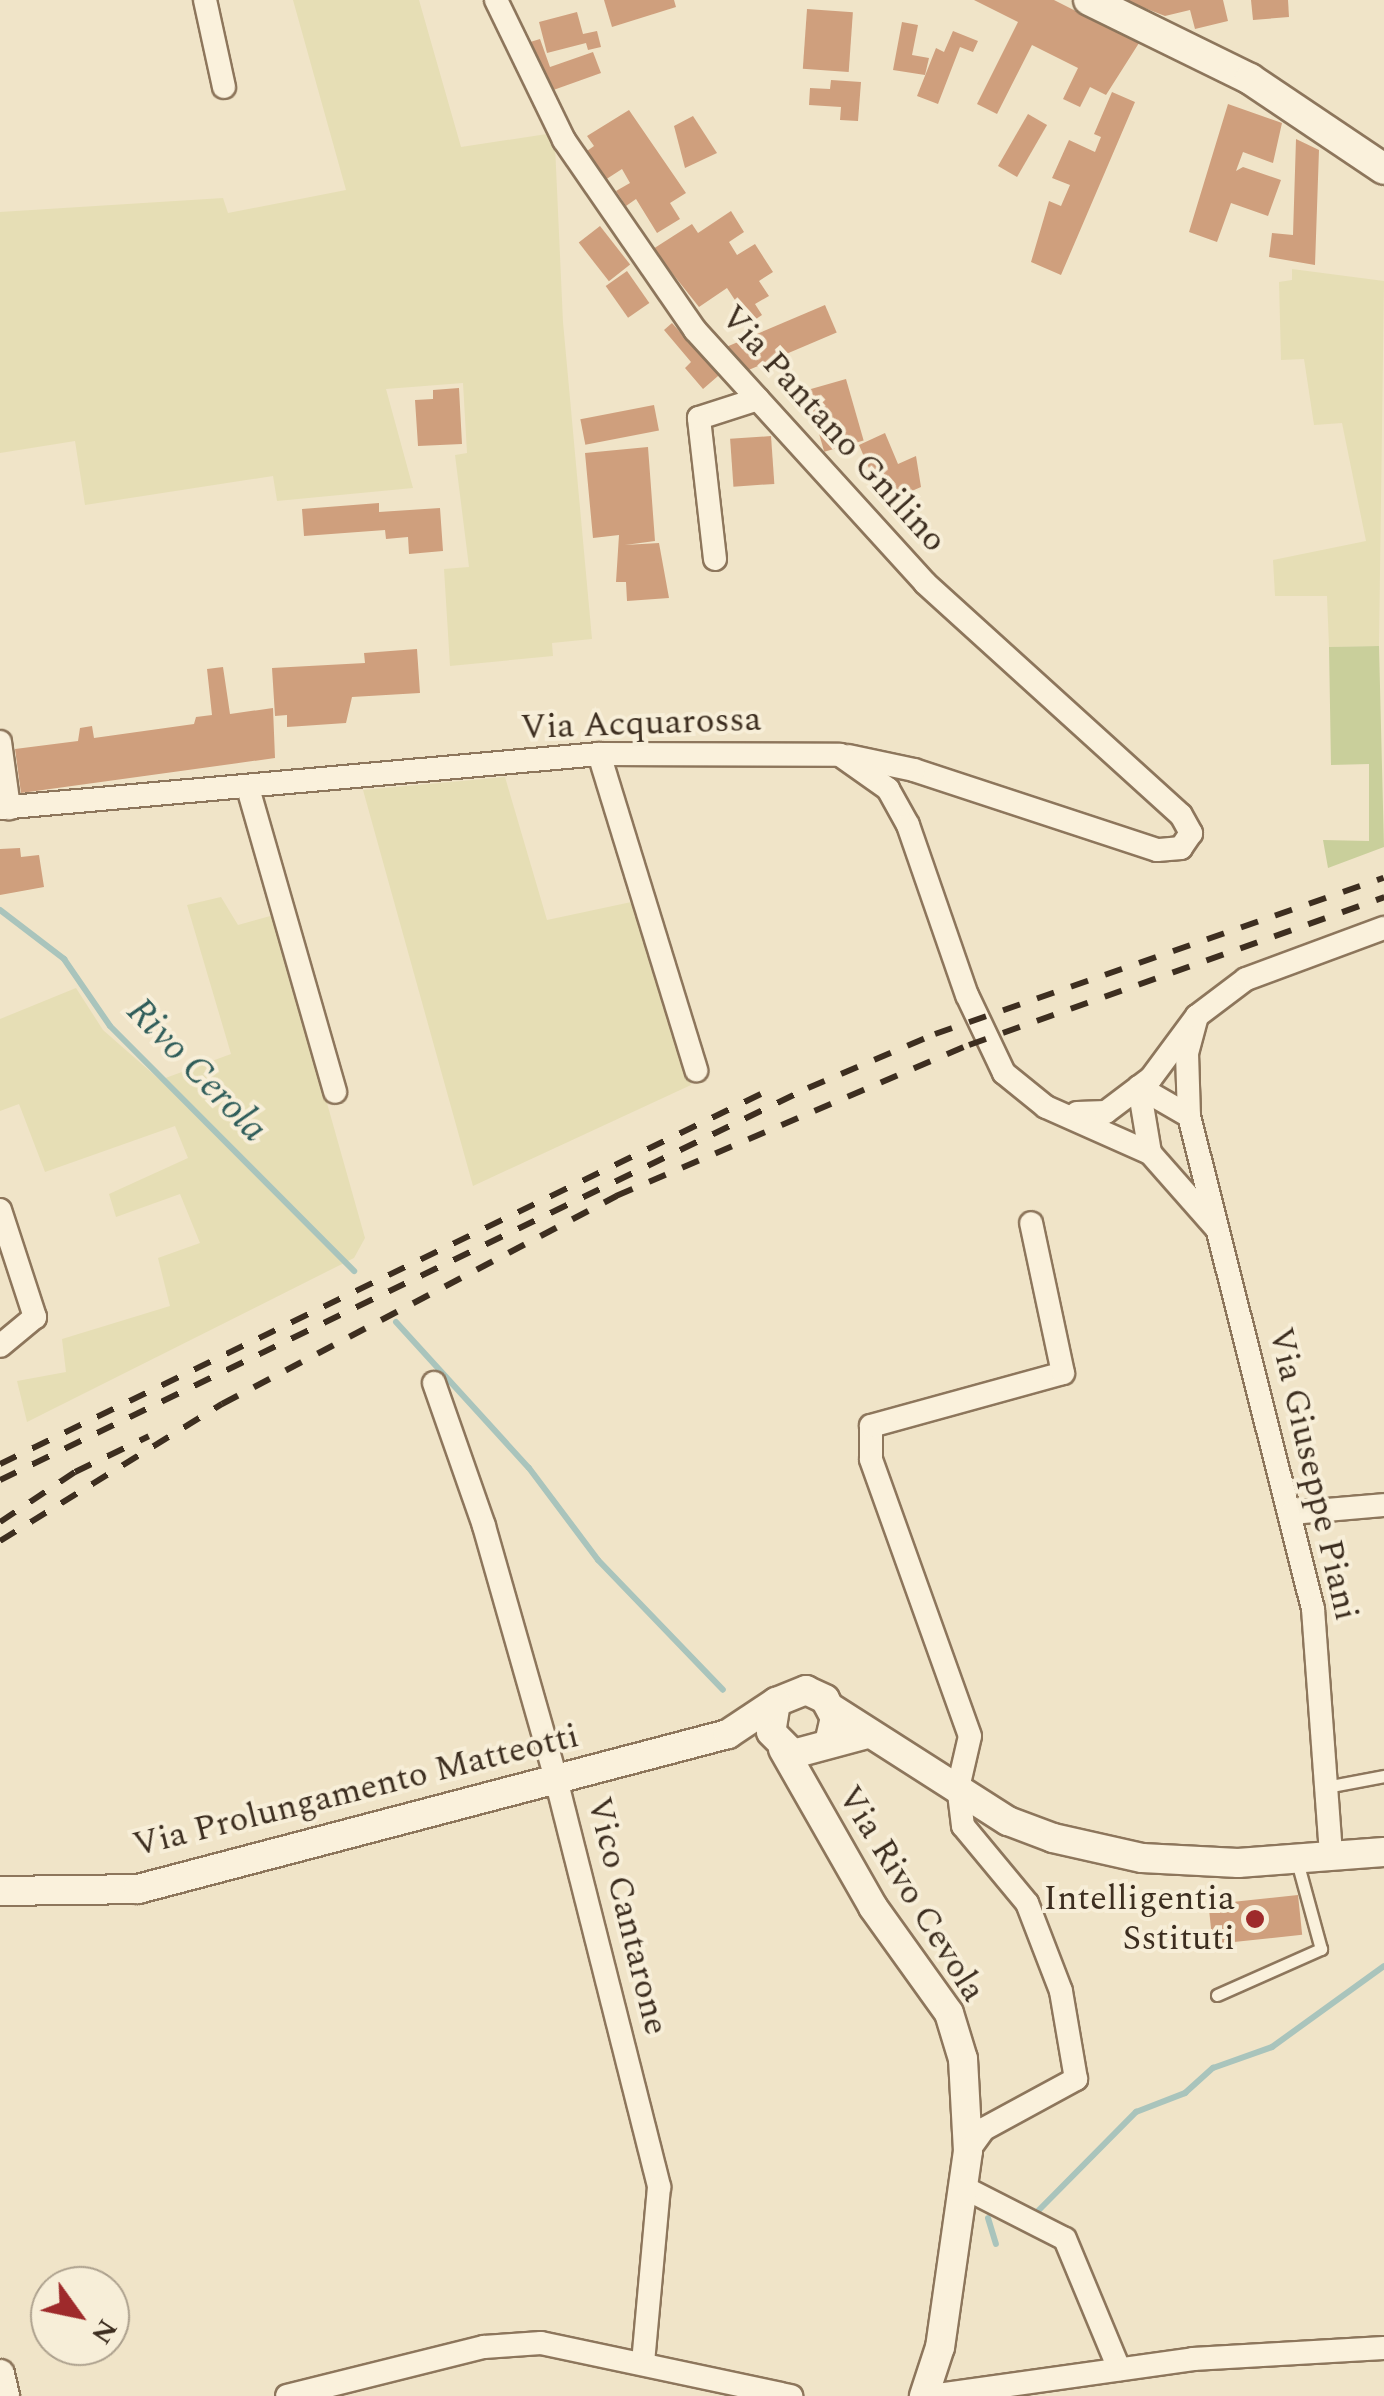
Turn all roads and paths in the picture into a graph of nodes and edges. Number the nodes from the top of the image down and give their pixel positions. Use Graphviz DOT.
graph roads {
  1 [pos="205,0"];
  2 [pos="496,0"];
  3 [pos="1089,0"];
  4 [pos="224,86"];
  5 [pos="1384,169"];
  6 [pos="758,399"];
  7 [pos="715,559"];
  8 [pos="0,742"];
  9 [pos="599,754"];
  10 [pos="840,755"];
  11 [pos="248,788"];
  12 [pos="5,808"];
  13 [pos="1188,843"];
  14 [pos="1384,928"];
  15 [pos="1197,1016"];
  16 [pos="696,1070"];
  17 [pos="1139,1087"];
  18 [pos="335,1092"];
  19 [pos="1072,1113"];
  20 [pos="1190,1116"];
  21 [pos="1150,1153"];
  22 [pos="0,1210"];
  23 [pos="1030,1223"];
  24 [pos="1217,1229"];
  25 [pos="0,1346"];
  26 [pos="434,1382"];
  27 [pos="1384,1504"];
  28 [pos="1290,1513"];
  29 [pos="776,1702"];
  30 [pos="832,1708"];
  31 [pos="728,1734"];
  32 [pos="867,1734"];
  33 [pos="826,1743"];
  34 [pos="780,1746"];
  35 [pos="1384,1776"];
  36 [pos="556,1779"];
  37 [pos="1326,1787"];
  38 [pos="800,1788"];
  39 [pos="958,1788"];
  40 [pos="1384,1852"];
  41 [pos="1331,1857"];
  42 [pos="1297,1860"];
  43 [pos="0,1892"];
  44 [pos="1216,1995"];
  45 [pos="968,2151"];
  46 [pos="963,2187"];
  47 [pos="1384,2348"];
  48 [pos="643,2362"];
  49 [pos="1118,2370"];
  50 [pos="0,2374"];
  51 [pos="961,2394"];
  52 [pos="5,2396"];
  53 [pos="287,2396"];
  54 [pos="791,2396"];
  55 [pos="928,2396"];
  1 -- 4 [label="street"];
  2 -- 6 [label="street, Via Pantano Gnilino"];
  3 -- 5 [label="main road"];
  6 -- 7 [label="street"];
  6 -- 13 [label="street, Via Pantano Gnilino"];
  8 -- 12 [label="street"];
  9 -- 10 [label="street, Via Acquarossa"];
  9 -- 11 [label="street, Via Acquarossa"];
  9 -- 16 [label="street"];
  10 -- 13 [label="street, Via Acquarossa"];
  10 -- 19 [label="street"];
  11 -- 12 [label="street, Via Acquarossa"];
  11 -- 18 [label="street"];
  14 -- 15 [label="street"];
  15 -- 17 [label="street"];
  15 -- 20 [label="street, Via Giuseppe Piani"];
  17 -- 19 [label="street"];
  17 -- 20 [label="street"];
  17 -- 21 [label="street"];
  19 -- 21 [label="street"];
  20 -- 24 [label="street, Via Giuseppe Piani"];
  21 -- 24 [label="street"];
  22 -- 25 [label="street"];
  23 -- 39 [label="street"];
  24 -- 28 [label="street, Via Giuseppe Piani"];
  26 -- 36 [label="street, Vico Cantarone"];
  27 -- 28 [label="street"];
  28 -- 37 [label="street, Via Giuseppe Piani"];
  29 -- 30 [label="street"];
  29 -- 31 [label="street, Via Prolungamento Matteotti"];
  29 -- 34 [label="street"];
  30 -- 32 [label="street"];
  30 -- 33 [label="street"];
  31 -- 34 [label="street, Via Prolungamento Matteotti"];
  31 -- 36 [label="street, Via Prolungamento Matteotti"];
  32 -- 33 [label="street, Via Prolungamento Matteotti"];
  32 -- 39 [label="street"];
  33 -- 34 [label="street, Via Prolungamento Matteotti"];
  33 -- 38 [label="street, Via Rivo Cevola"];
  34 -- 38 [label="street, Via Rivo Cevola"];
  35 -- 37 [label="lane"];
  36 -- 43 [label="street, Via Prolungamento Matteotti"];
  36 -- 48 [label="street, Vico Cantarone"];
  37 -- 41 [label="street, Via Giuseppe Piani"];
  38 -- 45 [label="street, Via Rivo Cevola"];
  39 -- 42 [label="street"];
  39 -- 45 [label="street"];
  40 -- 41 [label="street"];
  41 -- 42 [label="street"];
  42 -- 44 [label="lane"];
  45 -- 46 [label="street, Via Rivo Cevola"];
  46 -- 49 [label="street"];
  46 -- 55 [label="street, Via Rivo Cevola"];
  47 -- 49 [label="street"];
  48 -- 53 [label="street"];
  48 -- 54 [label="street"];
  49 -- 51 [label="street"];
  50 -- 52 [label="street"];
  51 -- 55 [label="street"];
}
